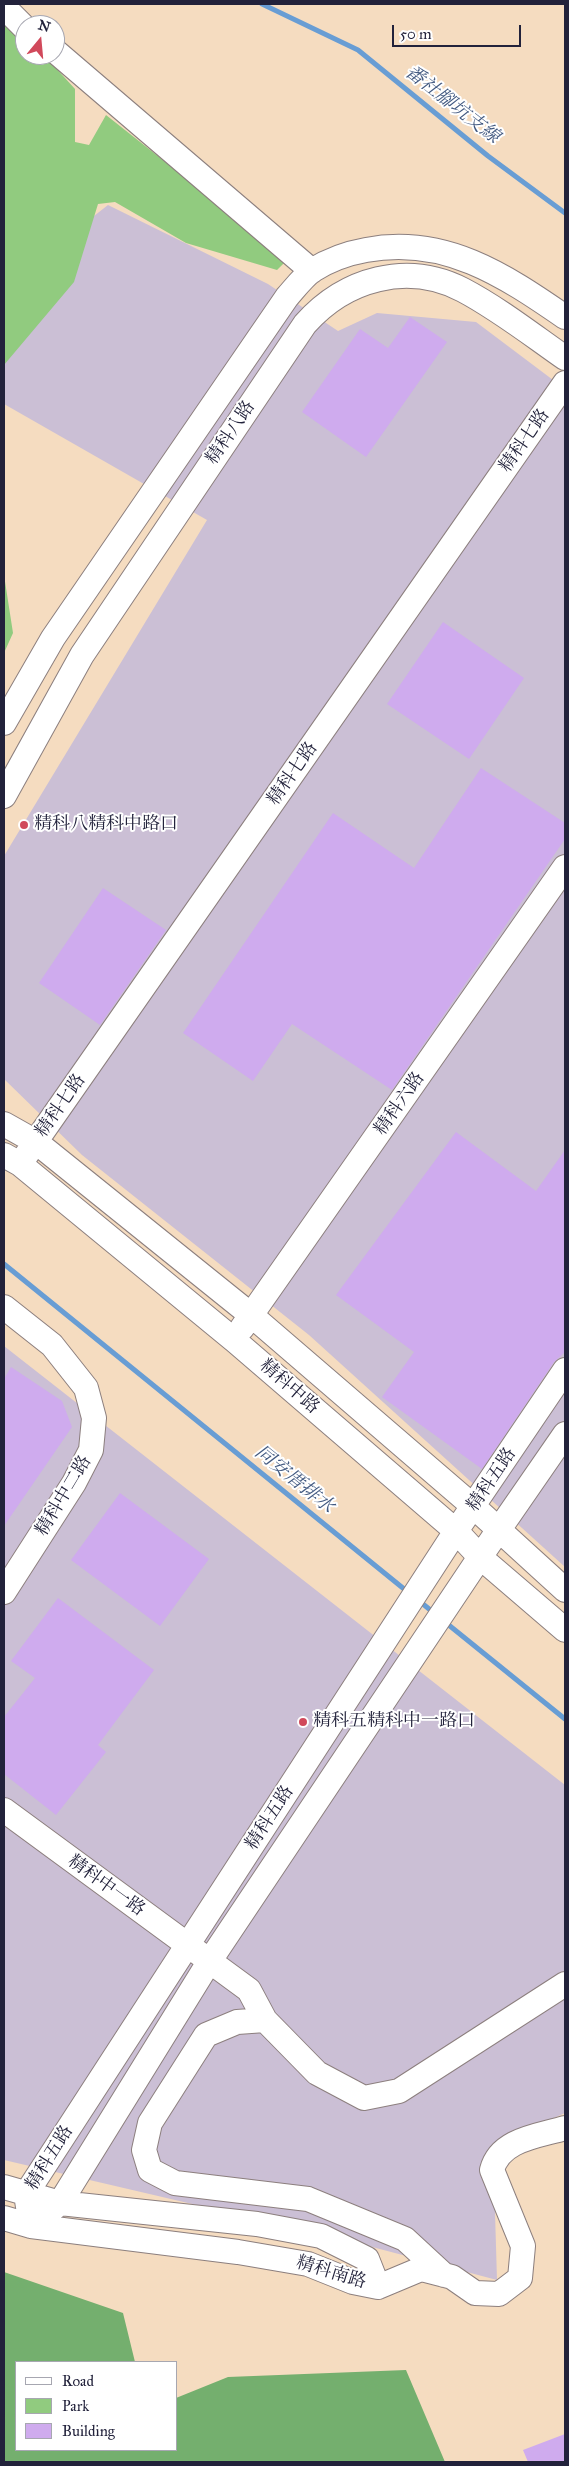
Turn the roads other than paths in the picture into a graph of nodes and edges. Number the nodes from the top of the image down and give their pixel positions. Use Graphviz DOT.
graph roads {
  1 [pos="4,7"];
  2 [pos="15,18"];
  3 [pos="65,60"];
  4 [pos="312,270"];
  5 [pos="565,317"];
  6 [pos="565,358"];
  7 [pos="565,383"];
  8 [pos="4,723"];
  9 [pos="4,796"];
  10 [pos="565,867"];
  11 [pos="4,1124"];
  12 [pos="36,1142"];
  13 [pos="12,1159"];
  14 [pos="4,1306"];
  15 [pos="251,1315"];
  16 [pos="234,1340"];
  17 [pos="565,1370"];
  18 [pos="565,1434"];
  19 [pos="474,1507"];
  20 [pos="456,1531"];
  21 [pos="499,1532"];
  22 [pos="480,1557"];
  23 [pos="565,1590"];
  24 [pos="4,1592"];
  25 [pos="565,1630"];
  26 [pos="4,1810"];
  27 [pos="187,1945"];
  28 [pos="209,1962"];
  29 [pos="565,1984"];
  30 [pos="265,2020"];
  31 [pos="565,2128"];
  32 [pos="15,2190"];
  33 [pos="60,2202"];
  34 [pos="4,2218"];
  35 [pos="32,2226"];
  36 [pos="444,2275"];
  37 [pos="378,2287"];
  1 -- 2 [label="street"];
  3 -- 4 [label="street"];
  4 -- 5 [label="street, 精科八路"];
  4 -- 8 [label="street, 精科八路"];
  6 -- 9 [label="street, 精科八路"];
  7 -- 12 [label="street, 精科七路"];
  10 -- 15 [label="street, 精科六路"];
  11 -- 12 [label="street, 精科中路"];
  12 -- 13 [label="street, 精科七路"];
  12 -- 15 [label="street, 精科中路"];
  13 -- 16 [label="street, 精科中路"];
  14 -- 24 [label="street, 精科中二路"];
  15 -- 16 [label="street, 精科六路"];
  15 -- 19 [label="street, 精科中路"];
  16 -- 20 [label="street, 精科中路"];
  17 -- 19 [label="street, 精科五路"];
  18 -- 21 [label="street, 精科五路"];
  19 -- 20 [label="street, 精科五路"];
  19 -- 21 [label="street, 精科中路"];
  20 -- 22 [label="street, 精科中路"];
  20 -- 27 [label="street, 精科五路"];
  21 -- 22 [label="street, 精科五路"];
  21 -- 23 [label="street, 精科中路"];
  22 -- 25 [label="street, 精科中路"];
  22 -- 28 [label="street, 精科五路"];
  26 -- 27 [label="street, 精科中一路"];
  27 -- 28 [label="street, 精科中一路"];
  27 -- 32 [label="street, 精科五路"];
  28 -- 30 [label="street, 精科中一路"];
  28 -- 33 [label="street, 精科五路"];
  29 -- 30 [label="street, 精科中一路"];
  30 -- 36 [label="street"];
  31 -- 36 [label="street"];
  32 -- 33 [label="street, 精科南路"];
  32 -- 35 [label="street, 精科五路"];
  33 -- 35 [label="street, 精科五路"];
  33 -- 37 [label="street, 精科南路"];
  34 -- 35 [label="street, 精科南路"];
  35 -- 37 [label="street, 精科南路"];
  36 -- 37 [label="street"];
}
